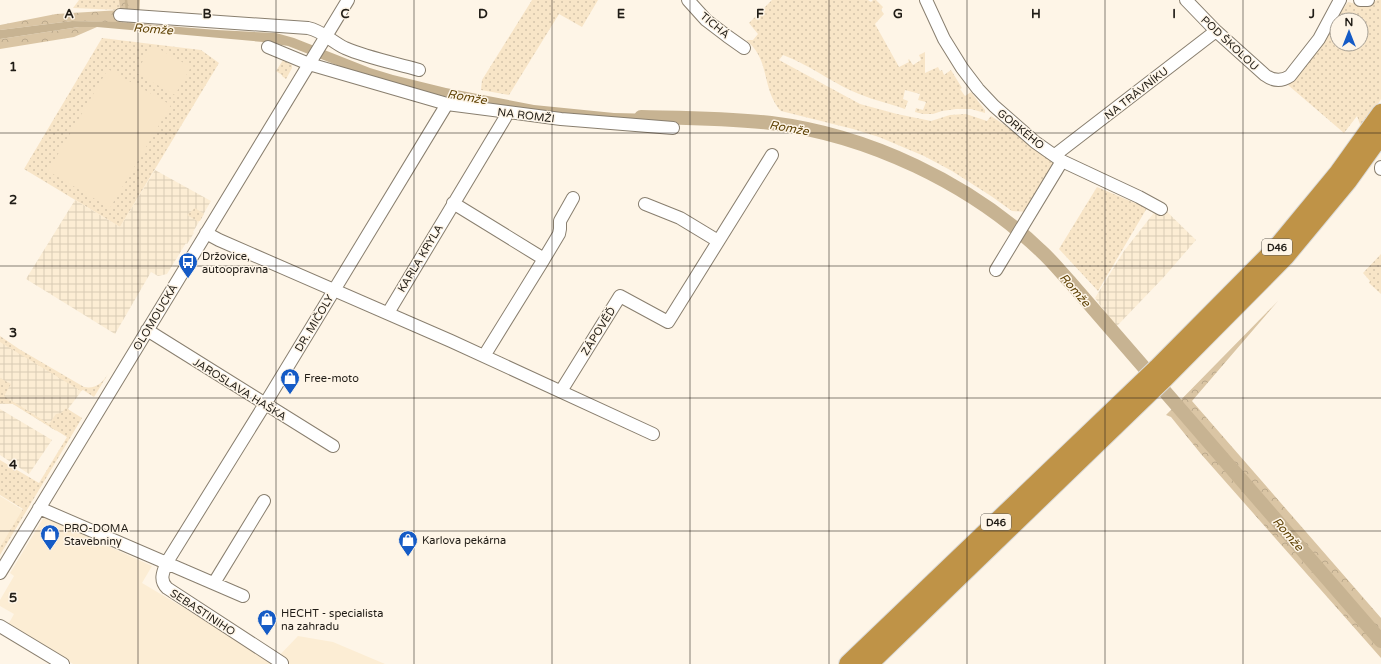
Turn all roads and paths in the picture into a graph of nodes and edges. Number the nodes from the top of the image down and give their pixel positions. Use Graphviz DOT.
graph roads {
  1 [pos="348,0"];
  2 [pos="688,0"];
  3 [pos="926,0"];
  4 [pos="1186,0"];
  5 [pos="1340,0"];
  6 [pos="1360,0"];
  7 [pos="1368,0"];
  8 [pos="120,15"];
  9 [pos="1216,31"];
  10 [pos="325,38"];
  11 [pos="268,47"];
  12 [pos="744,48"];
  13 [pos="309,64"];
  14 [pos="419,70"];
  15 [pos="447,104"];
  16 [pos="507,112"];
  17 [pos="1381,113"];
  18 [pos="673,128"];
  19 [pos="1381,135"];
  20 [pos="772,155"];
  21 [pos="1059,158"];
  22 [pos="572,198"];
  23 [pos="453,203"];
  24 [pos="645,204"];
  25 [pos="1161,209"];
  26 [pos="206,233"];
  27 [pos="718,241"];
  28 [pos="544,259"];
  29 [pos="996,270"];
  30 [pos="334,290"];
  31 [pos="388,313"];
  32 [pos="147,330"];
  33 [pos="484,356"];
  34 [pos="1155,379"];
  35 [pos="561,391"];
  36 [pos="265,404"];
  37 [pos="653,434"];
  38 [pos="333,446"];
  39 [pos="264,501"];
  40 [pos="39,508"];
  41 [pos="167,562"];
  42 [pos="0,573"];
  43 [pos="214,583"];
  44 [pos="243,596"];
  45 [pos="0,626"];
  46 [pos="906,629"];
  47 [pos="282,663"];
  48 [pos="63,664"];
  49 [pos="848,664"];
  50 [pos="869,664"];
  51 [pos="877,664"];
  1 -- 10 [label="street, OLOMOUCKÁ"];
  2 -- 12 [label="street, TICHÁ"];
  3 -- 21 [label="street, GORKÉHO"];
  4 -- 9 [label="street, POD ŠKOLOU"];
  5 -- 9 [label="street, POD ŠKOLOU"];
  6 -- 7 [label="street"];
  8 -- 10 [label="street"];
  9 -- 21 [label="street, NA TRÁVNÍKU"];
  10 -- 13 [label="street, OLOMOUCKÁ"];
  10 -- 14 [label="street"];
  11 -- 13 [label="street, NA ROMŽI"];
  13 -- 15 [label="street, NA ROMŽI"];
  13 -- 26 [label="street, OLOMOUCKÁ"];
  15 -- 16 [label="street, NA ROMŽI"];
  15 -- 30 [label="street, DR. MIČOLY"];
  16 -- 18 [label="street, NA ROMŽI"];
  16 -- 23 [label="street, KARLA KRYLA"];
  17 -- 34 [label="highway, D46"];
  19 -- 34 [label="highway, D46"];
  20 -- 27 [label="street, ZÁPOVĚĎ"];
  21 -- 25 [label="street, GORKÉHO"];
  21 -- 29 [label="street"];
  22 -- 28 [label="street"];
  23 -- 28 [label="street"];
  23 -- 31 [label="street, KARLA KRYLA"];
  24 -- 27 [label="street"];
  26 -- 30 [label="street"];
  26 -- 32 [label="street, OLOMOUCKÁ"];
  27 -- 35 [label="street, ZÁPOVĚĎ"];
  28 -- 33 [label="street"];
  30 -- 31 [label="street"];
  30 -- 36 [label="street, DR. MIČOLY"];
  31 -- 33 [label="street"];
  32 -- 36 [label="street, JAROSLAVA HAŠKA"];
  32 -- 40 [label="street, OLOMOUCKÁ"];
  33 -- 35 [label="street"];
  34 -- 46 [label="highway, D46"];
  34 -- 49 [label="highway, D46"];
  35 -- 37 [label="street"];
  36 -- 38 [label="street, JAROSLAVA HAŠKA"];
  36 -- 41 [label="street, DR. MIČOLY"];
  39 -- 43 [label="street"];
  40 -- 41 [label="street"];
  40 -- 42 [label="street, OLOMOUCKÁ"];
  41 -- 43 [label="street"];
  41 -- 47 [label="street, SEBASTINIHO"];
  43 -- 44 [label="street"];
  45 -- 48 [label="street"];
  46 -- 50 [label="highway, D46"];
  46 -- 51 [label="highway"];
}
